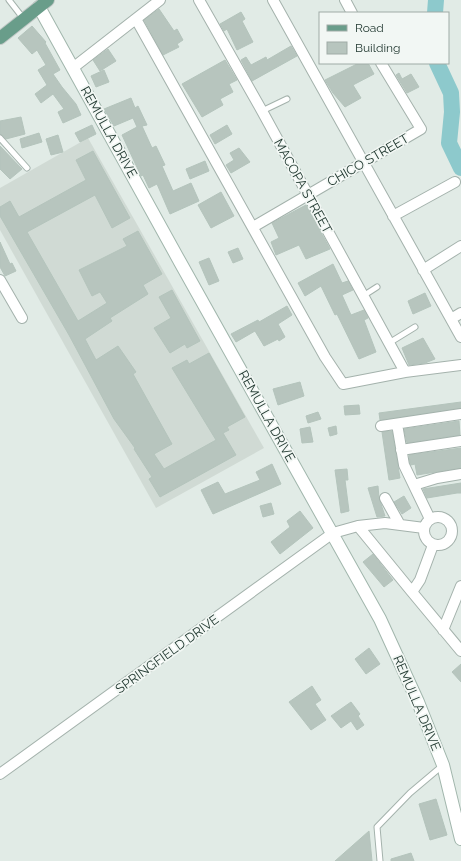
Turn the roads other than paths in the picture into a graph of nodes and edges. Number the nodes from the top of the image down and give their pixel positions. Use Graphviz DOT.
graph roads {
  1 [pos="9,0"];
  2 [pos="160,0"];
  3 [pos="199,0"];
  4 [pos="273,0"];
  5 [pos="345,0"];
  6 [pos="44,3"];
  7 [pos="351,12"];
  8 [pos="24,19"];
  9 [pos="136,19"];
  10 [pos="0,38"];
  11 [pos="382,64"];
  12 [pos="74,67"];
  13 [pos="287,99"];
  14 [pos="262,111"];
  15 [pos="0,138"];
  16 [pos="363,164"];
  17 [pos="27,168"];
  18 [pos="455,182"];
  19 [pos="308,195"];
  20 [pos="393,216"];
  21 [pos="253,227"];
  22 [pos="461,246"];
  23 [pos="423,270"];
  24 [pos="0,280"];
  25 [pos="377,288"];
  26 [pos="363,296"];
  27 [pos="461,313"];
  28 [pos="22,318"];
  29 [pos="451,319"];
  30 [pos="415,327"];
  31 [pos="461,337"];
  32 [pos="389,343"];
  33 [pos="461,365"];
  34 [pos="405,372"];
  35 [pos="461,414"];
  36 [pos="397,424"];
  37 [pos="381,426"];
  38 [pos="461,441"];
  39 [pos="401,450"];
  40 [pos="461,474"];
  41 [pos="414,485"];
  42 [pos="385,498"];
  43 [pos="427,523"];
  44 [pos="400,525"];
  45 [pos="358,526"];
  46 [pos="333,533"];
  47 [pos="457,536"];
  48 [pos="433,545"];
  49 [pos="461,586"];
  50 [pos="412,592"];
  51 [pos="443,630"];
  52 [pos="461,651"];
  53 [pos="443,765"];
  54 [pos="0,774"];
  55 [pos="461,839"];
  56 [pos="380,861"];
  1 -- 8 [label="lane"];
  2 -- 9 [label="street"];
  3 -- 14 [label="street, MACOPA STREET"];
  4 -- 16 [label="street"];
  5 -- 7 [label="street"];
  6 -- 8 [label="main road"];
  6 -- 12 [label="main road, REMULLA DRIVE"];
  8 -- 10 [label="main road"];
  9 -- 12 [label="street"];
  9 -- 21 [label="street"];
  11 -- 16 [label="street, CHICO STREET"];
  12 -- 46 [label="main road, REMULLA DRIVE"];
  13 -- 14 [label="lane"];
  14 -- 19 [label="street, MACOPA STREET"];
  15 -- 17 [label="lane"];
  16 -- 19 [label="street, CHICO STREET"];
  16 -- 20 [label="street"];
  18 -- 20 [label="street"];
  19 -- 21 [label="street, CHICO STREET"];
  19 -- 26 [label="street, MACOPA STREET"];
  20 -- 23 [label="street"];
  21 -- 34 [label="street"];
  22 -- 23 [label="street"];
  23 -- 29 [label="street"];
  24 -- 28 [label="street"];
  25 -- 26 [label="lane"];
  26 -- 32 [label="street, MACOPA STREET"];
  27 -- 29 [label="street"];
  29 -- 31 [label="street"];
  30 -- 32 [label="lane"];
  32 -- 34 [label="street, MACOPA STREET"];
  33 -- 34 [label="street"];
  35 -- 36 [label="street"];
  36 -- 37 [label="street"];
  36 -- 39 [label="street"];
  38 -- 39 [label="street"];
  39 -- 41 [label="street"];
  40 -- 41 [label="street"];
  41 -- 43 [label="street"];
  42 -- 44 [label="street"];
  43 -- 44 [label="street"];
  43 -- 47 [label="street"];
  43 -- 48 [label="street"];
  44 -- 45 [label="street"];
  45 -- 46 [label="street"];
  45 -- 50 [label="street"];
  46 -- 53 [label="main road, REMULLA DRIVE"];
  46 -- 54 [label="street, SPRINGFIELD DRIVE"];
  47 -- 48 [label="street"];
  48 -- 50 [label="street"];
  49 -- 51 [label="street"];
  50 -- 51 [label="street"];
  51 -- 52 [label="street"];
  53 -- 55 [label="main road, REMULLA DRIVE"];
  53 -- 56 [label="lane"];
}
